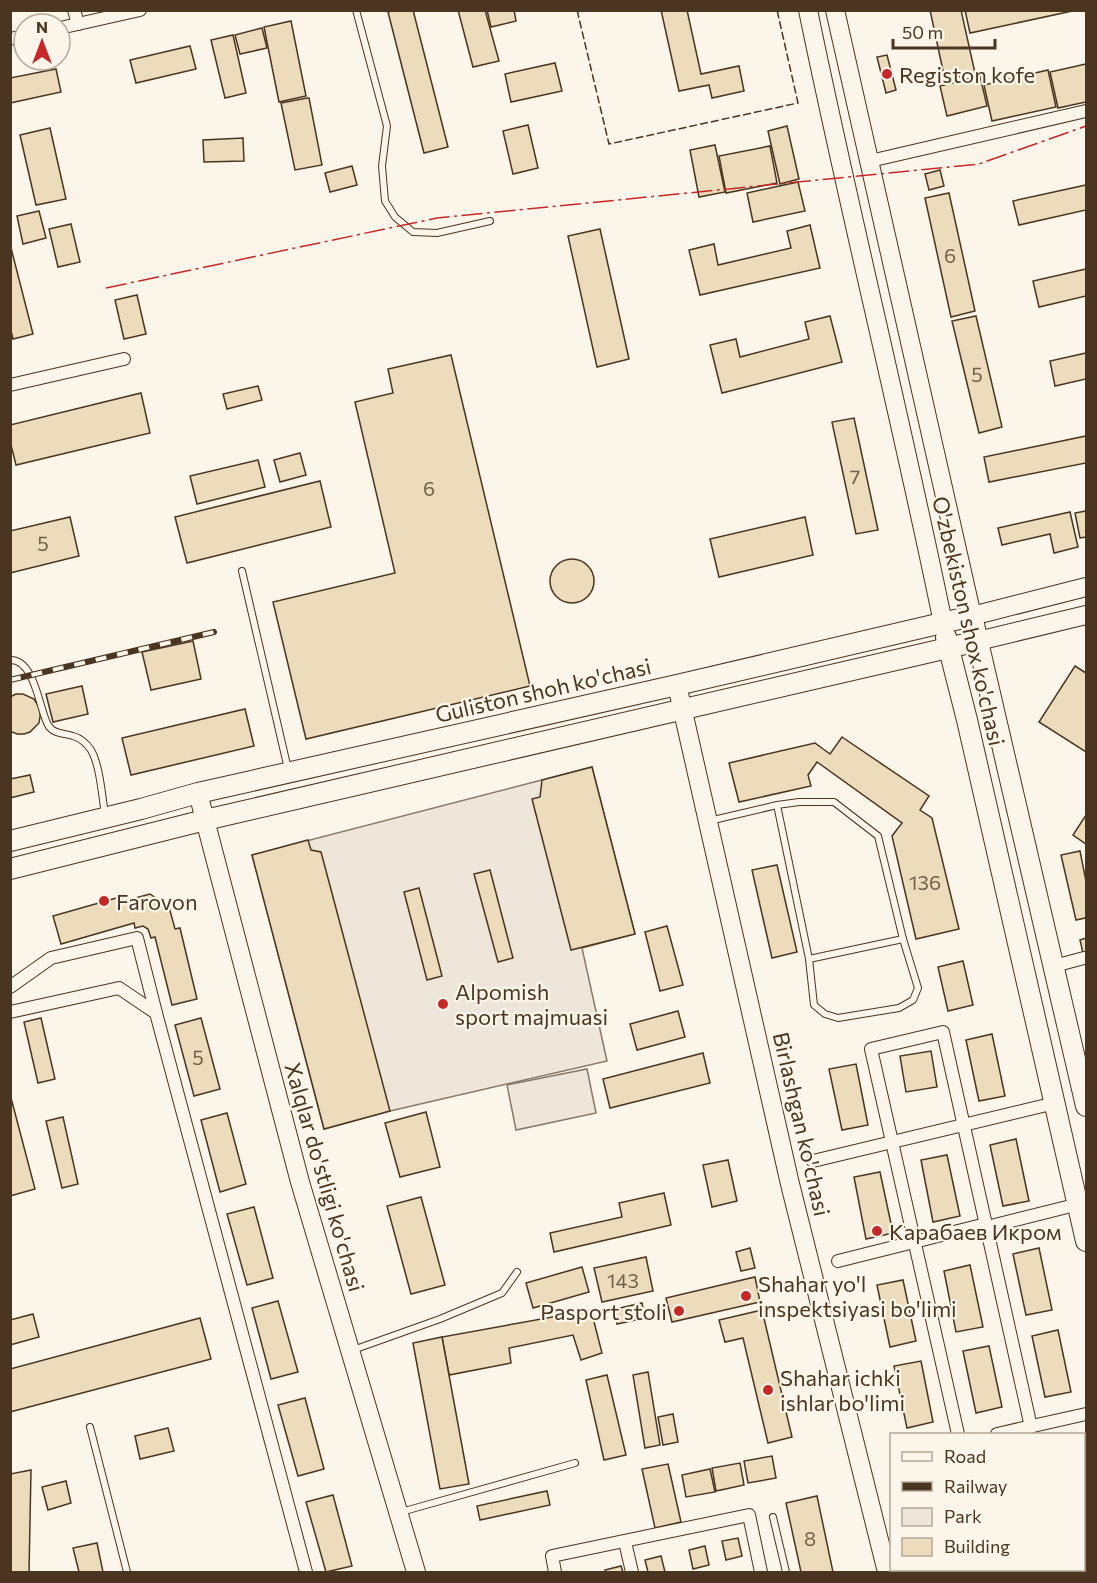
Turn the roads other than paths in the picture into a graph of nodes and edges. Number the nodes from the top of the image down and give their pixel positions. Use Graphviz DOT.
graph roads {
  1 [pos="74,10"];
  2 [pos="140,10"];
  3 [pos="356,10"];
  4 [pos="808,10"];
  5 [pos="836,10"];
  6 [pos="78,24"];
  7 [pos="72,25"];
  8 [pos="1086,111"];
  9 [pos="870,162"];
  10 [pos="490,221"];
  11 [pos="124,359"];
  12 [pos="10,386"];
  13 [pos="960,568"];
  14 [pos="242,571"];
  15 [pos="933,573"];
  16 [pos="1086,587"];
  17 [pos="1086,615"];
  18 [pos="972,616"];
  19 [pos="943,622"];
  20 [pos="978,641"];
  21 [pos="949,648"];
  22 [pos="10,660"];
  23 [pos="677,685"];
  24 [pos="988,686"];
  25 [pos="960,692"];
  26 [pos="684,710"];
  27 [pos="288,772"];
  28 [pos="198,793"];
  29 [pos="777,805"];
  30 [pos="106,818"];
  31 [pos="205,820"];
  32 [pos="709,821"];
  33 [pos="10,842"];
  34 [pos="10,869"];
  35 [pos="903,939"];
  36 [pos="1084,958"];
  37 [pos="809,959"];
  38 [pos="1054,966"];
  39 [pos="10,987"];
  40 [pos="10,1012"];
  41 [pos="156,1013"];
  42 [pos="1055,1103"];
  43 [pos="1086,1106"];
  44 [pos="964,1125"];
  45 [pos="892,1142"];
  46 [pos="813,1161"];
  47 [pos="1078,1204"];
  48 [pos="986,1226"];
  49 [pos="1086,1241"];
  50 [pos="915,1242"];
  51 [pos="838,1261"];
  52 [pos="517,1272"];
  53 [pos="349,1351"];
  54 [pos="1086,1414"];
  55 [pos="90,1427"];
  56 [pos="1031,1427"];
  57 [pos="958,1433"];
  58 [pos="1002,1433"];
  59 [pos="576,1463"];
  60 [pos="397,1513"];
  61 [pos="773,1517"];
  62 [pos="625,1542"];
  63 [pos="127,1572"];
  64 [pos="306,1572"];
  65 [pos="414,1572"];
  66 [pos="555,1572"];
  67 [pos="632,1572"];
  68 [pos="761,1572"];
  69 [pos="786,1572"];
  70 [pos="887,1572"];
  1 -- 6 [label="street"];
  2 -- 6 [label="street"];
  3 -- 10 [label="lane"];
  4 -- 15 [label="street, O'zbekiston shox ko'chasi"];
  5 -- 9 [label="street, O'zbekiston shox ko'chasi"];
  6 -- 7 [label="street"];
  8 -- 9 [label="street"];
  9 -- 13 [label="street, O'zbekiston shox ko'chasi"];
  11 -- 12 [label="street"];
  13 -- 15 [label="street"];
  13 -- 18 [label="street, O'zbekiston shox ko'chasi"];
  14 -- 27 [label="lane"];
  15 -- 19 [label="street, O'zbekiston shox ko'chasi"];
  16 -- 18 [label="street, Guliston shoh ko'chasi"];
  17 -- 20 [label="street"];
  18 -- 19 [label="main road, Guliston shoh ko'chasi"];
  18 -- 20 [label="main road, O'zbekiston shox ko'chasi"];
  19 -- 21 [label="main road, O'zbekiston shox ko'chasi"];
  19 -- 23 [label="main road, Guliston shoh ko'chasi"];
  20 -- 21 [label="main road"];
  20 -- 24 [label="main road, O'zbekiston shox ko'chasi"];
  21 -- 25 [label="main road, O'zbekiston shox ko'chasi"];
  21 -- 26 [label="main road"];
  22 -- 30 [label="lane"];
  23 -- 26 [label="street, Birlashgan ko'chasi"];
  23 -- 27 [label="main road, Guliston shoh ko'chasi"];
  24 -- 25 [label="main road"];
  24 -- 38 [label="main road, O'zbekiston shox ko'chasi"];
  25 -- 42 [label="main road, O'zbekiston shox ko'chasi"];
  26 -- 31 [label="main road"];
  26 -- 32 [label="street, Birlashgan ko'chasi"];
  27 -- 28 [label="main road, Guliston shoh ko'chasi"];
  28 -- 30 [label="main road, Guliston shoh ko'chasi"];
  28 -- 31 [label="street, Xalqlar do'stligi ko'chasi"];
  29 -- 32 [label="lane"];
  29 -- 35 [label="lane"];
  29 -- 37 [label="lane"];
  30 -- 33 [label="main road, Guliston shoh ko'chasi"];
  31 -- 34 [label="main road"];
  31 -- 53 [label="street, Xalqlar do'stligi ko'chasi"];
  32 -- 70 [label="street, Birlashgan ko'chasi"];
  35 -- 37 [label="lane"];
  35 -- 37 [label="lane"];
  36 -- 38 [label="street"];
  38 -- 43 [label="main road, O'zbekiston shox ko'chasi"];
  39 -- 41 [label="street"];
  40 -- 41 [label="street"];
  41 -- 64 [label="street"];
  42 -- 44 [label="street"];
  42 -- 47 [label="main road, O'zbekiston shox ko'chasi"];
  44 -- 45 [label="street"];
  44 -- 45 [label="street"];
  44 -- 48 [label="street"];
  45 -- 46 [label="street"];
  45 -- 50 [label="street"];
  47 -- 48 [label="street"];
  47 -- 49 [label="main road, O'zbekiston shox ko'chasi"];
  48 -- 50 [label="street"];
  48 -- 56 [label="street"];
  50 -- 51 [label="street"];
  50 -- 57 [label="street"];
  52 -- 53 [label="lane"];
  53 -- 60 [label="street, Xalqlar do'stligi ko'chasi"];
  54 -- 56 [label="street"];
  55 -- 63 [label="lane"];
  56 -- 58 [label="street"];
  59 -- 60 [label="lane"];
  60 -- 65 [label="street, Xalqlar do'stligi ko'chasi"];
  61 -- 69 [label="lane"];
  62 -- 66 [label="street"];
  62 -- 67 [label="street"];
  62 -- 68 [label="street"];
}
